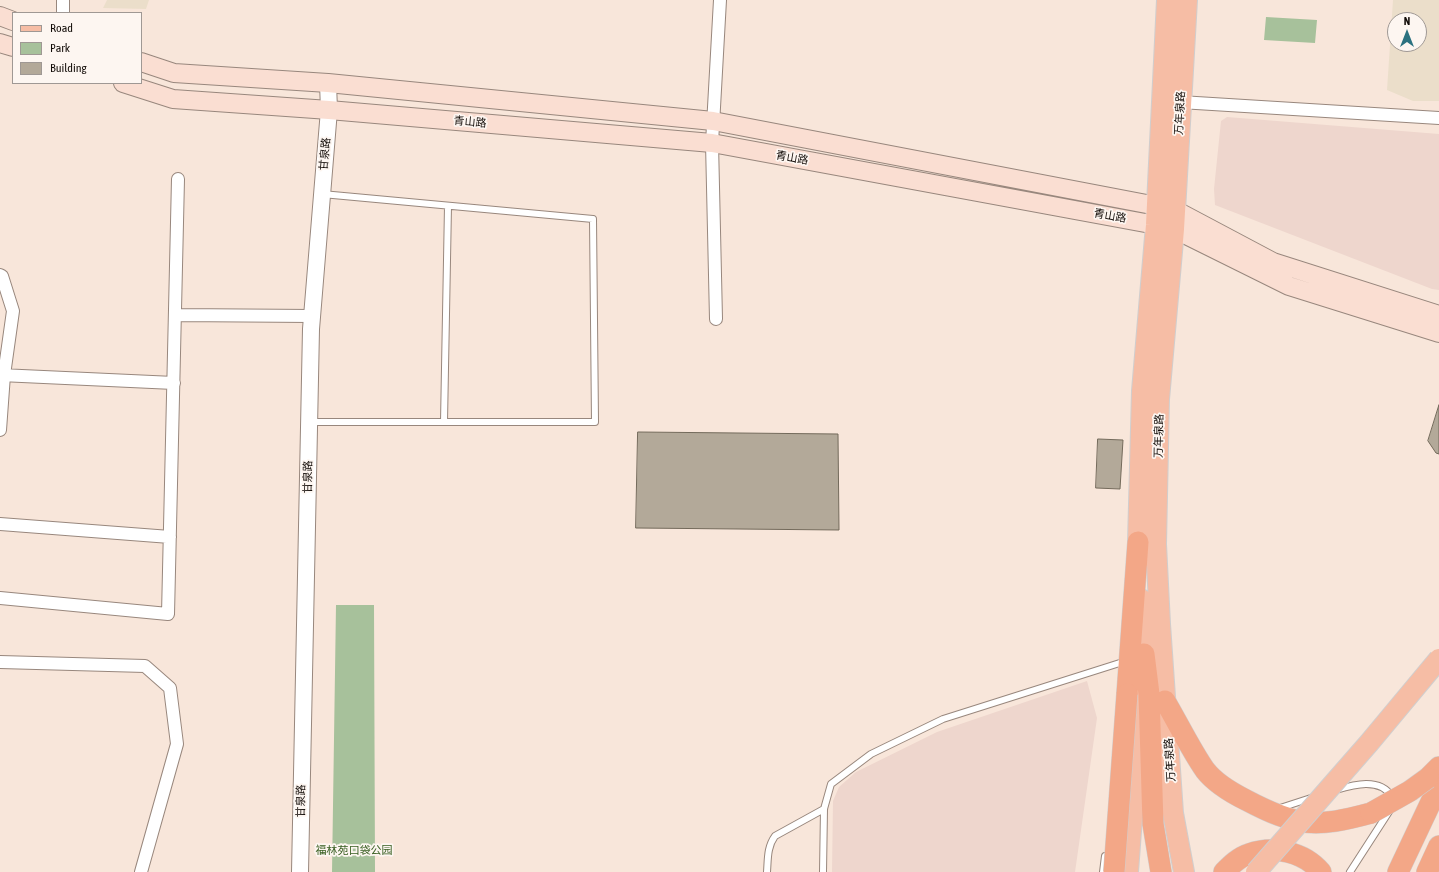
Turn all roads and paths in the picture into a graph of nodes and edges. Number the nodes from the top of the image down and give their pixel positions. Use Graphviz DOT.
graph roads {
  1 [pos="63,0"];
  2 [pos="720,0"];
  3 [pos="1168,0"];
  4 [pos="1187,0"];
  5 [pos="63,12"];
  6 [pos="0,16"];
  7 [pos="12,21"];
  8 [pos="0,43"];
  9 [pos="12,47"];
  10 [pos="142,62"];
  11 [pos="126,84"];
  12 [pos="328,84"];
  13 [pos="1180,102"];
  14 [pos="329,110"];
  15 [pos="1439,118"];
  16 [pos="713,121"];
  17 [pos="712,143"];
  18 [pos="178,180"];
  19 [pos="322,194"];
  20 [pos="448,206"];
  21 [pos="1165,217"];
  22 [pos="0,275"];
  23 [pos="175,315"];
  24 [pos="312,316"];
  25 [pos="1439,316"];
  26 [pos="716,319"];
  27 [pos="1439,333"];
  28 [pos="2,375"];
  29 [pos="174,383"];
  30 [pos="309,422"];
  31 [pos="444,422"];
  32 [pos="0,430"];
  33 [pos="0,524"];
  34 [pos="170,536"];
  35 [pos="1138,542"];
  36 [pos="0,598"];
  37 [pos="1137,657"];
  38 [pos="1439,659"];
  39 [pos="0,662"];
  40 [pos="1126,694"];
  41 [pos="1165,701"];
  42 [pos="1118,726"];
  43 [pos="1435,777"];
  44 [pos="824,809"];
  45 [pos="1268,812"];
  46 [pos="1439,846"];
  47 [pos="1106,851"];
  48 [pos="142,872"];
  49 [pos="300,872"];
  50 [pos="767,872"];
  51 [pos="823,872"];
  52 [pos="1103,872"];
  53 [pos="1114,872"];
  54 [pos="1128,872"];
  55 [pos="1161,872"];
  56 [pos="1184,872"];
  57 [pos="1224,872"];
  58 [pos="1256,872"];
  59 [pos="1321,872"];
  60 [pos="1350,872"];
  61 [pos="1398,872"];
  62 [pos="1427,872"];
  1 -- 5 [label="street"];
  2 -- 16 [label="street"];
  3 -- 21 [label="main road, 万年泉路"];
  4 -- 13 [label="main road, 万年泉路"];
  6 -- 7 [label="main road"];
  8 -- 9 [label="main road"];
  10 -- 12 [label="main road, 青山路"];
  11 -- 14 [label="main road, 青山路"];
  12 -- 14 [label="street, 甘泉路"];
  12 -- 16 [label="main road, 青山路"];
  13 -- 15 [label="street"];
  13 -- 21 [label="main road, 万年泉路"];
  14 -- 17 [label="main road, 青山路"];
  14 -- 19 [label="street, 甘泉路"];
  16 -- 17 [label="street"];
  16 -- 21 [label="main road, 青山路"];
  17 -- 21 [label="main road, 青山路"];
  17 -- 26 [label="street"];
  18 -- 23 [label="street"];
  19 -- 20 [label="lane"];
  19 -- 24 [label="street, 甘泉路"];
  20 -- 31 [label="lane"];
  20 -- 31 [label="lane"];
  21 -- 25 [label="main road, 青山路"];
  21 -- 27 [label="main road, 青山路"];
  21 -- 35 [label="main road, 万年泉路"];
  21 -- 41 [label="main road, 万年泉路"];
  22 -- 28 [label="street"];
  23 -- 24 [label="street"];
  23 -- 29 [label="street"];
  24 -- 30 [label="street, 甘泉路"];
  28 -- 29 [label="street"];
  28 -- 32 [label="street"];
  29 -- 34 [label="street"];
  30 -- 31 [label="lane"];
  30 -- 49 [label="street, 甘泉路"];
  33 -- 34 [label="street"];
  34 -- 36 [label="street"];
  35 -- 37 [label="highway"];
  37 -- 40 [label="highway"];
  37 -- 44 [label="lane"];
  37 -- 54 [label="main road"];
  37 -- 55 [label="highway"];
  38 -- 58 [label="main road, bridge"];
  39 -- 48 [label="street"];
  40 -- 42 [label="lane"];
  40 -- 53 [label="highway, bridge"];
  41 -- 45 [label="highway"];
  41 -- 56 [label="main road, 万年泉路"];
  43 -- 45 [label="highway, bridge"];
  43 -- 61 [label="highway"];
  44 -- 50 [label="lane"];
  44 -- 51 [label="lane"];
  45 -- 60 [label="lane"];
  46 -- 62 [label="highway"];
  47 -- 52 [label="lane"];
  57 -- 59 [label="highway"];
}
